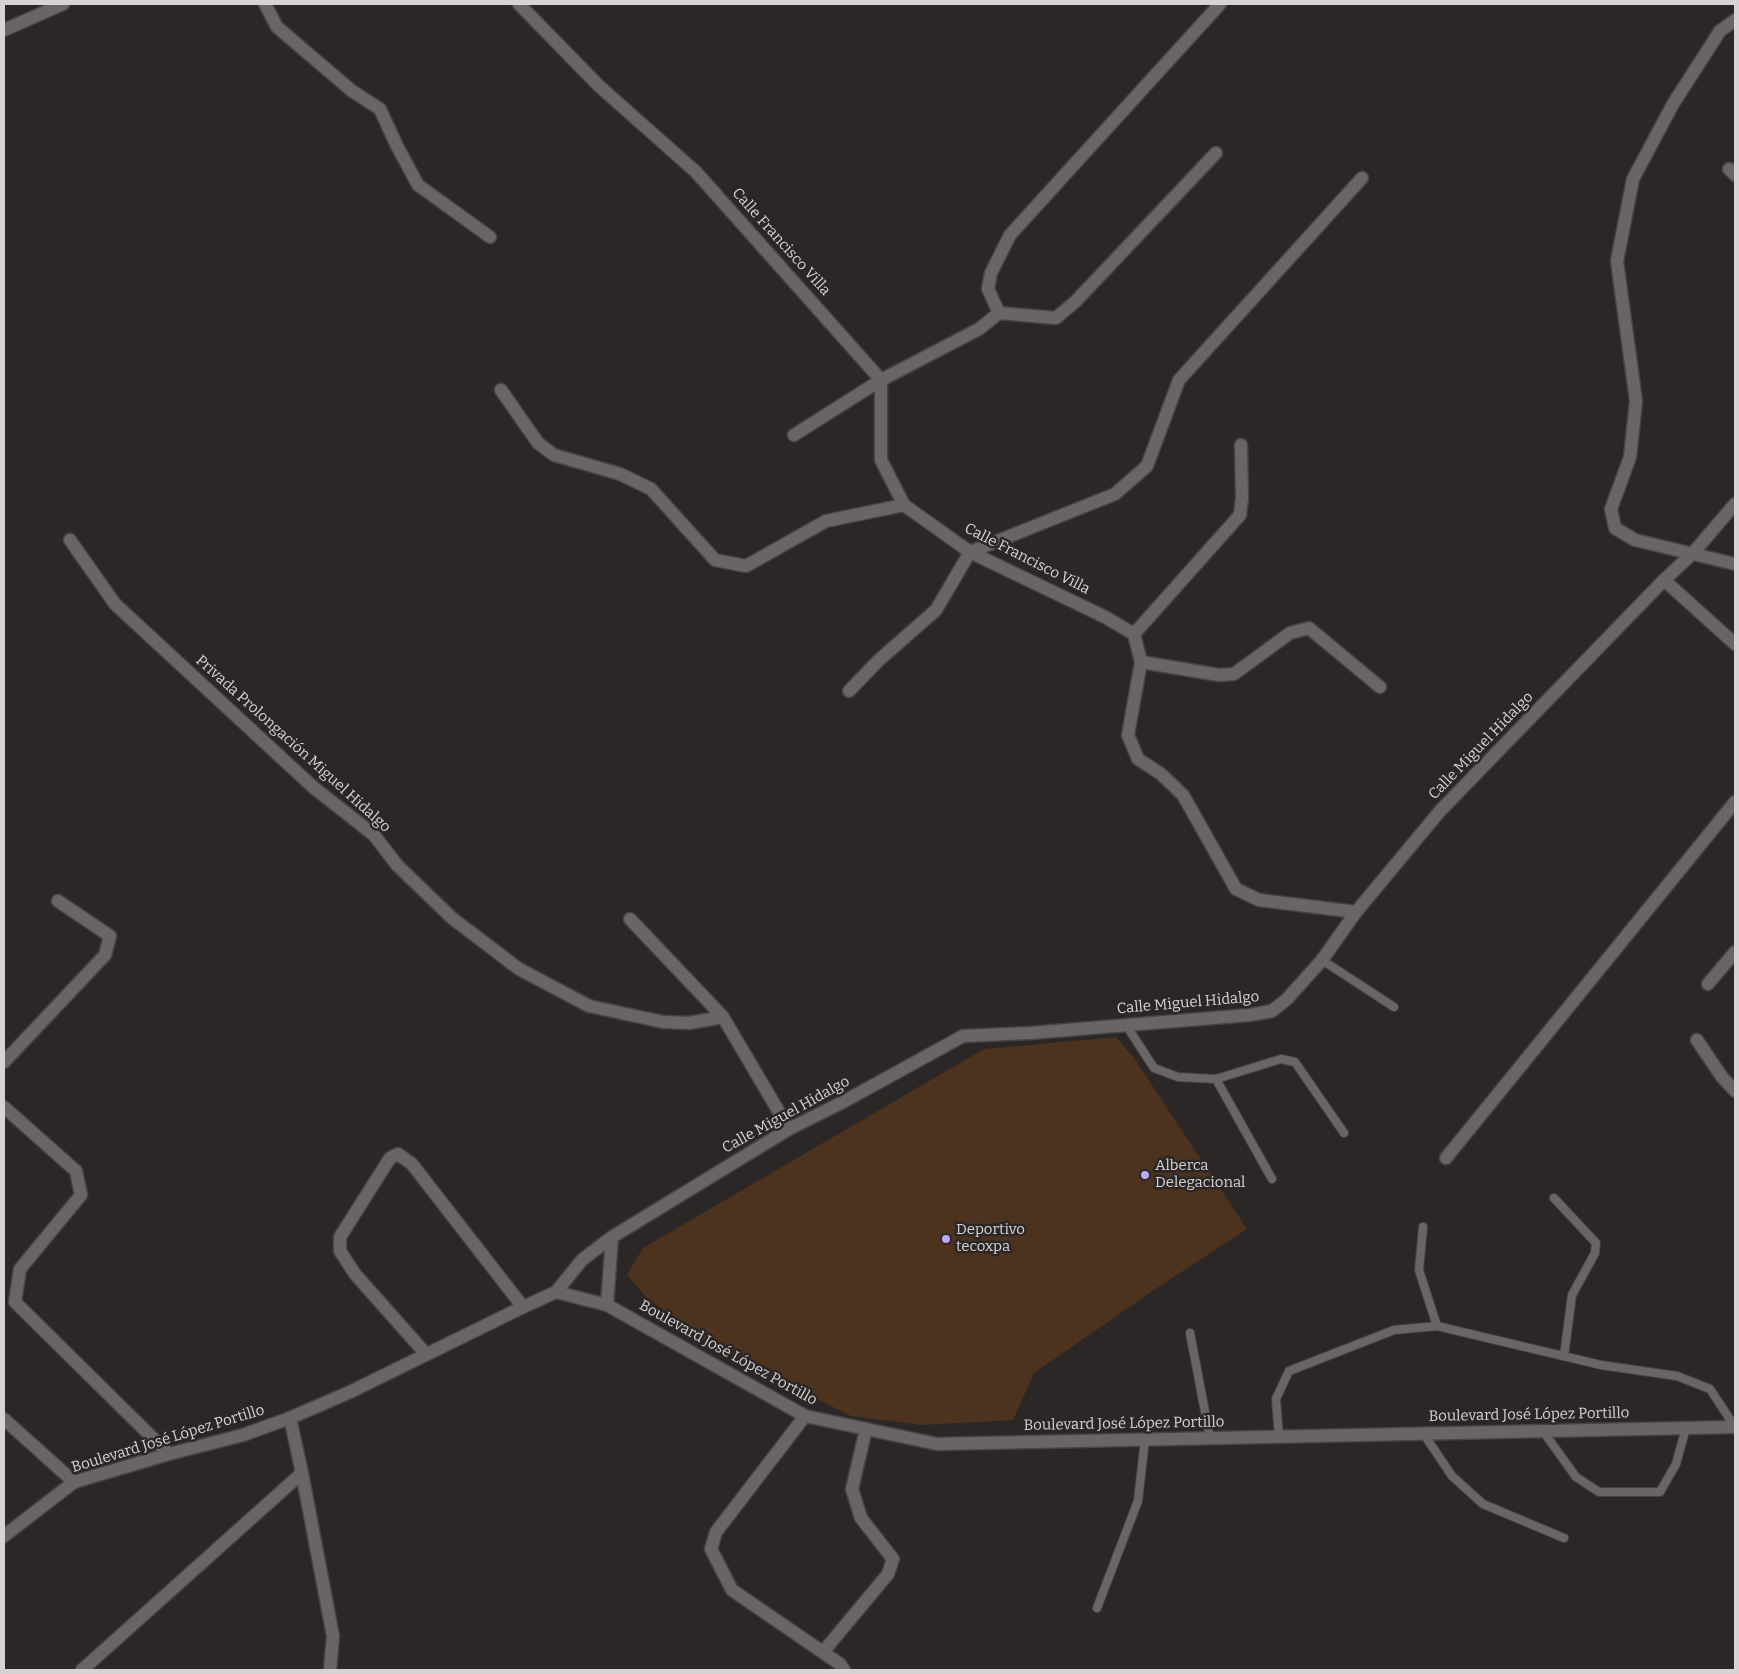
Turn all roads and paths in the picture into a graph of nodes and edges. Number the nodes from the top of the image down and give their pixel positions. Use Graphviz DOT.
graph roads {
  1 [pos="62,4"];
  2 [pos="265,4"];
  3 [pos="519,4"];
  4 [pos="1220,4"];
  5 [pos="1735,20"];
  6 [pos="4,30"];
  7 [pos="1216,153"];
  8 [pos="1362,178"];
  9 [pos="490,238"];
  10 [pos="999,313"];
  11 [pos="880,380"];
  12 [pos="501,390"];
  13 [pos="794,435"];
  14 [pos="1241,445"];
  15 [pos="1735,504"];
  16 [pos="904,505"];
  17 [pos="70,540"];
  18 [pos="970,552"];
  19 [pos="1693,553"];
  20 [pos="1735,564"];
  21 [pos="1664,580"];
  22 [pos="1134,634"];
  23 [pos="1735,644"];
  24 [pos="1141,662"];
  25 [pos="1380,687"];
  26 [pos="849,691"];
  27 [pos="1735,802"];
  28 [pos="58,901"];
  29 [pos="1356,912"];
  30 [pos="630,919"];
  31 [pos="1735,952"];
  32 [pos="1322,960"];
  33 [pos="1708,984"];
  34 [pos="1394,1007"];
  35 [pos="723,1017"];
  36 [pos="1126,1025"];
  37 [pos="1697,1040"];
  38 [pos="4,1062"];
  39 [pos="1216,1079"];
  40 [pos="1735,1091"];
  41 [pos="4,1107"];
  42 [pos="788,1128"];
  43 [pos="1344,1133"];
  44 [pos="1446,1158"];
  45 [pos="1272,1179"];
  46 [pos="1554,1198"];
  47 [pos="1423,1227"];
  48 [pos="612,1237"];
  49 [pos="556,1292"];
  50 [pos="607,1305"];
  51 [pos="523,1307"];
  52 [pos="1437,1326"];
  53 [pos="1190,1333"];
  54 [pos="426,1354"];
  55 [pos="1564,1356"];
  56 [pos="805,1416"];
  57 [pos="290,1418"];
  58 [pos="4,1419"];
  59 [pos="1735,1427"];
  60 [pos="1686,1428"];
  61 [pos="866,1429"];
  62 [pos="1543,1431"];
  63 [pos="1423,1434"];
  64 [pos="1279,1437"];
  65 [pos="1210,1438"];
  66 [pos="1145,1440"];
  67 [pos="170,1454"];
  68 [pos="302,1473"];
  69 [pos="74,1482"];
  70 [pos="4,1536"];
  71 [pos="1564,1538"];
  72 [pos="1097,1608"];
  73 [pos="822,1652"];
  74 [pos="82,1670"];
  75 [pos="329,1670"];
  76 [pos="844,1670"];
  1 -- 6 [label="street"];
  2 -- 9 [label="street"];
  3 -- 11 [label="street, Calle Francisco Villa"];
  4 -- 10 [label="street"];
  5 -- 19 [label="street"];
  7 -- 10 [label="street"];
  8 -- 18 [label="street"];
  10 -- 11 [label="street"];
  11 -- 13 [label="street"];
  11 -- 16 [label="street, Calle Francisco Villa"];
  12 -- 16 [label="street"];
  14 -- 22 [label="street"];
  15 -- 19 [label="street, Calle Miguel Hidalgo"];
  16 -- 18 [label="street, Calle Francisco Villa"];
  17 -- 35 [label="street, Privada Prolongación Miguel Hidalgo"];
  18 -- 22 [label="street, Calle Francisco Villa"];
  18 -- 26 [label="street"];
  19 -- 20 [label="street"];
  19 -- 21 [label="street, Calle Miguel Hidalgo"];
  21 -- 23 [label="street"];
  21 -- 29 [label="street, Calle Miguel Hidalgo"];
  22 -- 24 [label="street"];
  24 -- 25 [label="street"];
  24 -- 29 [label="street"];
  27 -- 44 [label="street"];
  28 -- 38 [label="street"];
  29 -- 32 [label="street, Calle Miguel Hidalgo"];
  30 -- 35 [label="street"];
  31 -- 33 [label="street"];
  32 -- 34 [label="lane"];
  32 -- 36 [label="street, Calle Miguel Hidalgo"];
  35 -- 42 [label="street"];
  36 -- 39 [label="lane"];
  36 -- 42 [label="street, Calle Miguel Hidalgo"];
  37 -- 40 [label="street"];
  39 -- 43 [label="lane"];
  39 -- 45 [label="lane"];
  41 -- 67 [label="street"];
  42 -- 48 [label="street, Calle Miguel Hidalgo"];
  46 -- 55 [label="lane"];
  47 -- 52 [label="lane"];
  48 -- 49 [label="street, Calle Miguel Hidalgo"];
  48 -- 50 [label="street"];
  49 -- 50 [label="street, Boulevard José López Portillo"];
  49 -- 51 [label="street, Boulevard José López Portillo"];
  50 -- 56 [label="street, Boulevard José López Portillo"];
  51 -- 54 [label="street, Boulevard José López Portillo"];
  51 -- 54 [label="street"];
  52 -- 55 [label="lane"];
  52 -- 64 [label="lane"];
  53 -- 65 [label="lane"];
  54 -- 57 [label="street, Boulevard José López Portillo"];
  55 -- 59 [label="lane"];
  56 -- 61 [label="street, Boulevard José López Portillo"];
  56 -- 73 [label="street"];
  57 -- 67 [label="street, Boulevard José López Portillo"];
  57 -- 68 [label="street"];
  58 -- 69 [label="street"];
  59 -- 60 [label="street, Boulevard José López Portillo"];
  60 -- 62 [label="street, Boulevard José López Portillo"];
  60 -- 62 [label="lane"];
  61 -- 66 [label="street, Boulevard José López Portillo"];
  61 -- 73 [label="street"];
  62 -- 63 [label="street, Boulevard José López Portillo"];
  63 -- 64 [label="street, Boulevard José López Portillo"];
  63 -- 71 [label="lane"];
  64 -- 65 [label="street, Boulevard José López Portillo"];
  65 -- 66 [label="street, Boulevard José López Portillo"];
  66 -- 72 [label="lane"];
  67 -- 69 [label="street, Boulevard José López Portillo"];
  68 -- 74 [label="street"];
  68 -- 75 [label="street"];
  69 -- 70 [label="street, Boulevard José López Portillo"];
  73 -- 76 [label="street"];
}
